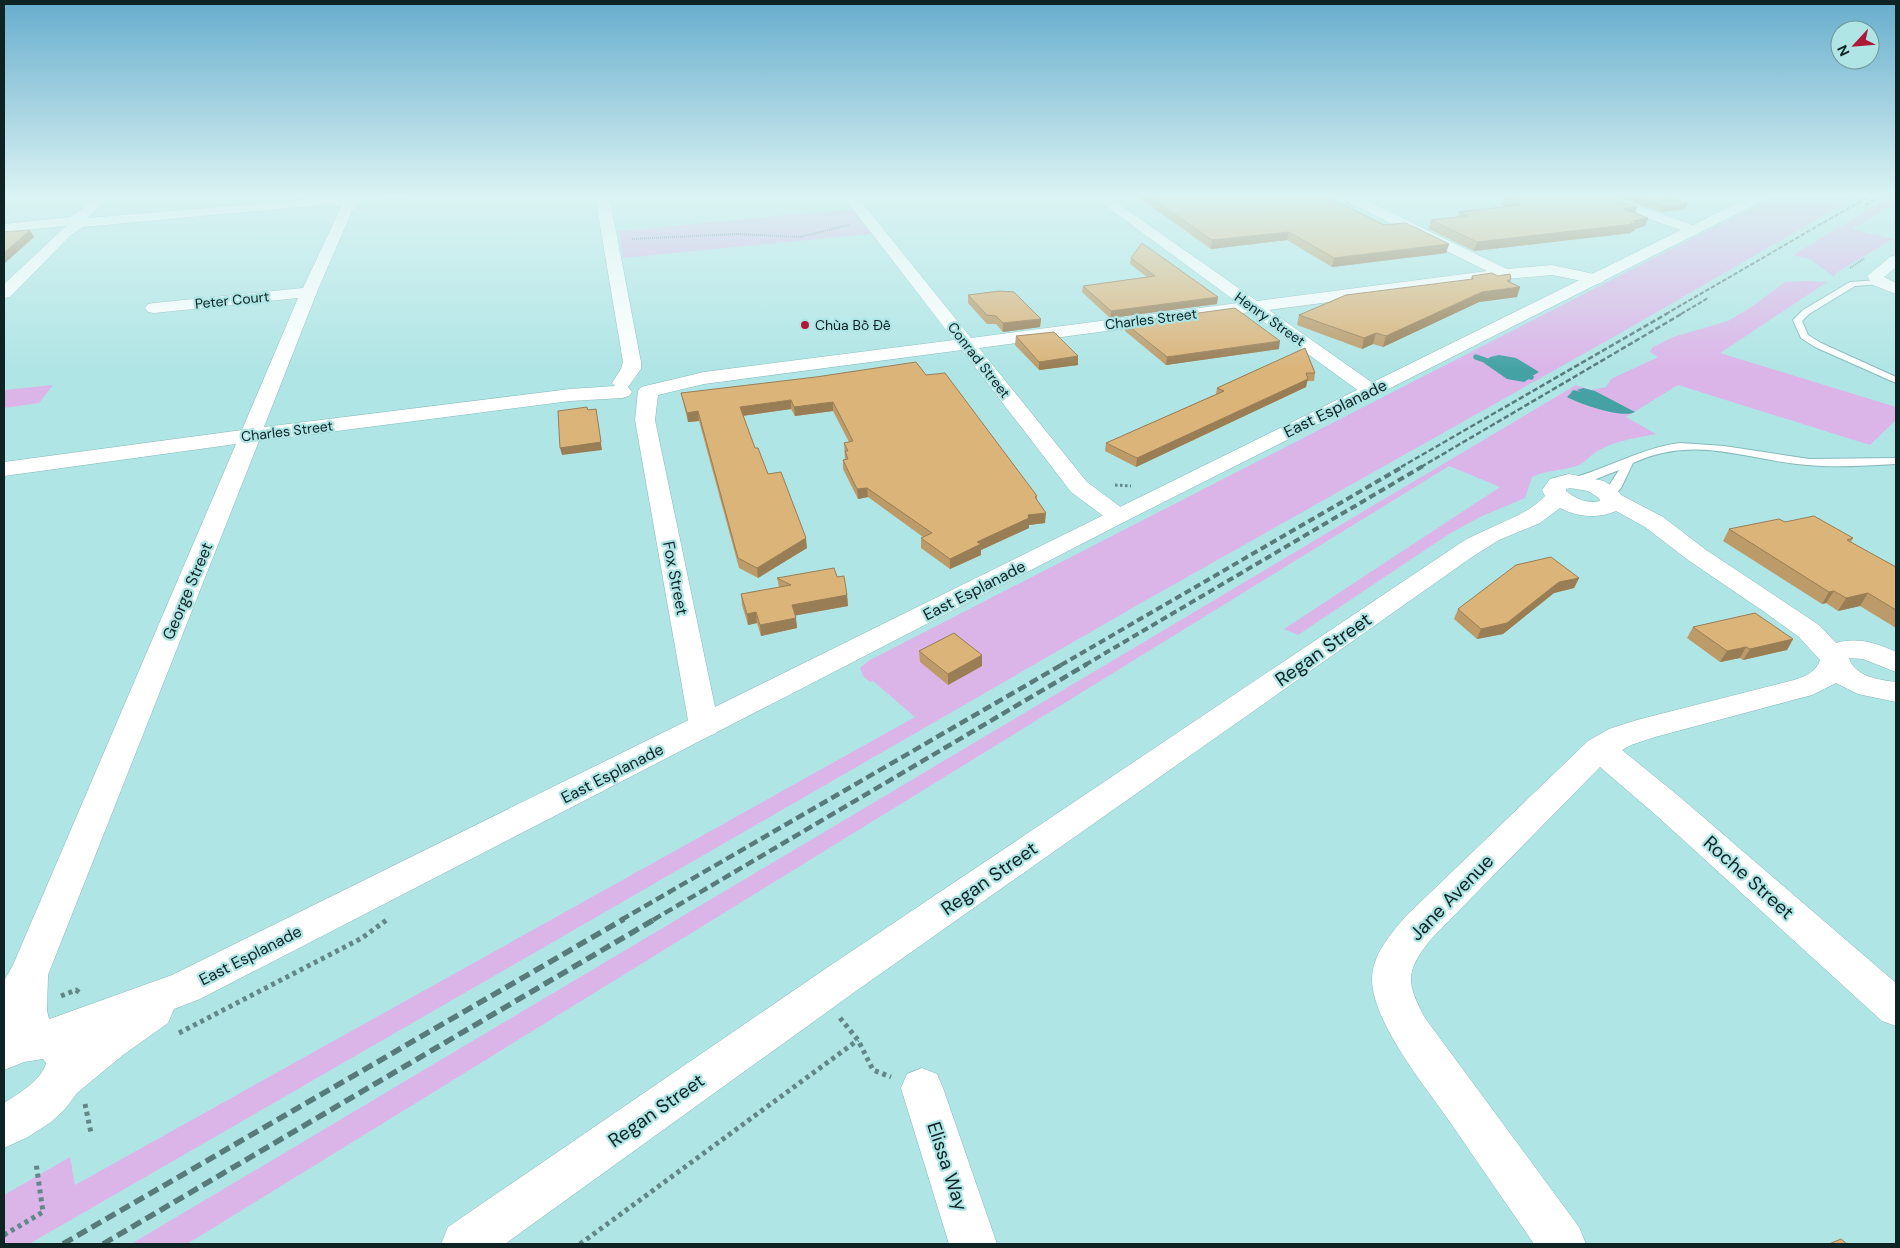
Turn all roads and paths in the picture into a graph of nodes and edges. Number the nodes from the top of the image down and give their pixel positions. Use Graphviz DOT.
graph roads {
  1 [pos="44,253"];
  2 [pos="326,253"];
  3 [pos="612,253"];
  4 [pos="895,253"];
  5 [pos="1179,253"];
  6 [pos="1464,253"];
  7 [pos="1648,253"];
  8 [pos="1896,260"];
  9 [pos="1506,274"];
  10 [pos="1880,277"];
  11 [pos="1597,279"];
  12 [pos="1896,289"];
  13 [pos="309,292"];
  14 [pos="4,293"];
  15 [pos="1252,306"];
  16 [pos="154,308"];
  17 [pos="965,343"];
  18 [pos="632,362"];
  19 [pos="1896,380"];
  20 [pos="648,386"];
  21 [pos="623,388"];
  22 [pos="1370,390"];
  23 [pos="647,429"];
  24 [pos="252,435"];
  25 [pos="1629,461"];
  26 [pos="1896,461"];
  27 [pos="4,468"];
  28 [pos="1136,487"];
  29 [pos="1562,488"];
  30 [pos="1600,503"];
  31 [pos="1108,509"];
  32 [pos="1520,523"];
  33 [pos="1776,607"];
  34 [pos="1864,650"];
  35 [pos="1834,659"];
  36 [pos="1896,663"];
  37 [pos="1802,688"];
  38 [pos="1888,691"];
  39 [pos="704,726"];
  40 [pos="1599,749"];
  41 [pos="396,914"];
  42 [pos="186,987"];
  43 [pos="83,994"];
  44 [pos="821,994"];
  45 [pos="1896,1008"];
  46 [pos="22,1032"];
  47 [pos="170,1037"];
  48 [pos="858,1040"];
  49 [pos="74,1087"];
  50 [pos="922,1088"];
  51 [pos="4,1126"];
  52 [pos="91,1133"];
  53 [pos="36,1163"];
  54 [pos="4,1236"];
  55 [pos="464,1244"];
  56 [pos="580,1244"];
  57 [pos="973,1244"];
  58 [pos="1562,1244"];
  1 -- 14 [label="street"];
  2 -- 13 [label="street, George Street"];
  3 -- 18 [label="street"];
  4 -- 17 [label="street, Conrad Street"];
  5 -- 15 [label="street, Henry Street"];
  6 -- 9 [label="street"];
  7 -- 11 [label="street, East Esplanade"];
  8 -- 10 [label="street"];
  9 -- 11 [label="street, Charles Street"];
  9 -- 15 [label="street, Charles Street"];
  10 -- 12 [label="street"];
  10 -- 19 [label="lane"];
  11 -- 22 [label="street, East Esplanade"];
  13 -- 16 [label="street, Peter Court"];
  13 -- 24 [label="street, George Street"];
  15 -- 17 [label="street, Charles Street"];
  15 -- 22 [label="street, Henry Street"];
  17 -- 20 [label="street, Charles Street"];
  17 -- 31 [label="street, Conrad Street"];
  18 -- 20 [label="street"];
  18 -- 21 [label="street"];
  20 -- 21 [label="street, Charles Street"];
  20 -- 23 [label="street, Fox Street"];
  21 -- 23 [label="street, Fox Street"];
  21 -- 24 [label="street, Charles Street"];
  22 -- 31 [label="street, East Esplanade"];
  23 -- 39 [label="street, Fox Street"];
  24 -- 27 [label="street, Charles Street"];
  24 -- 46 [label="street, George Street"];
  25 -- 26 [label="lane"];
  25 -- 29 [label="lane"];
  25 -- 30 [label="lane"];
  28 -- 31 [label="path"];
  29 -- 30 [label="street"];
  29 -- 32 [label="street, Regan Street"];
  30 -- 32 [label="street, Regan Street"];
  30 -- 33 [label="street"];
  31 -- 39 [label="street, East Esplanade"];
  32 -- 44 [label="street, Regan Street"];
  33 -- 34 [label="street"];
  33 -- 35 [label="street"];
  34 -- 35 [label="street"];
  34 -- 36 [label="street"];
  35 -- 37 [label="street, Jane Avenue"];
  35 -- 38 [label="street"];
  37 -- 38 [label="street, Jane Avenue"];
  37 -- 40 [label="street, Jane Avenue"];
  39 -- 42 [label="street, East Esplanade"];
  40 -- 45 [label="street, Roche Street"];
  40 -- 58 [label="street, Jane Avenue"];
  41 -- 47 [label="path"];
  42 -- 46 [label="street, East Esplanade"];
  42 -- 49 [label="street, East Esplanade"];
  43 -- 46 [label="path"];
  44 -- 48 [label="path"];
  44 -- 55 [label="street, Regan Street"];
  46 -- 49 [label="street"];
  48 -- 50 [label="path"];
  48 -- 56 [label="path"];
  49 -- 51 [label="street"];
  49 -- 52 [label="path"];
  50 -- 57 [label="street, Elissa Way"];
  53 -- 54 [label="path"];
}
